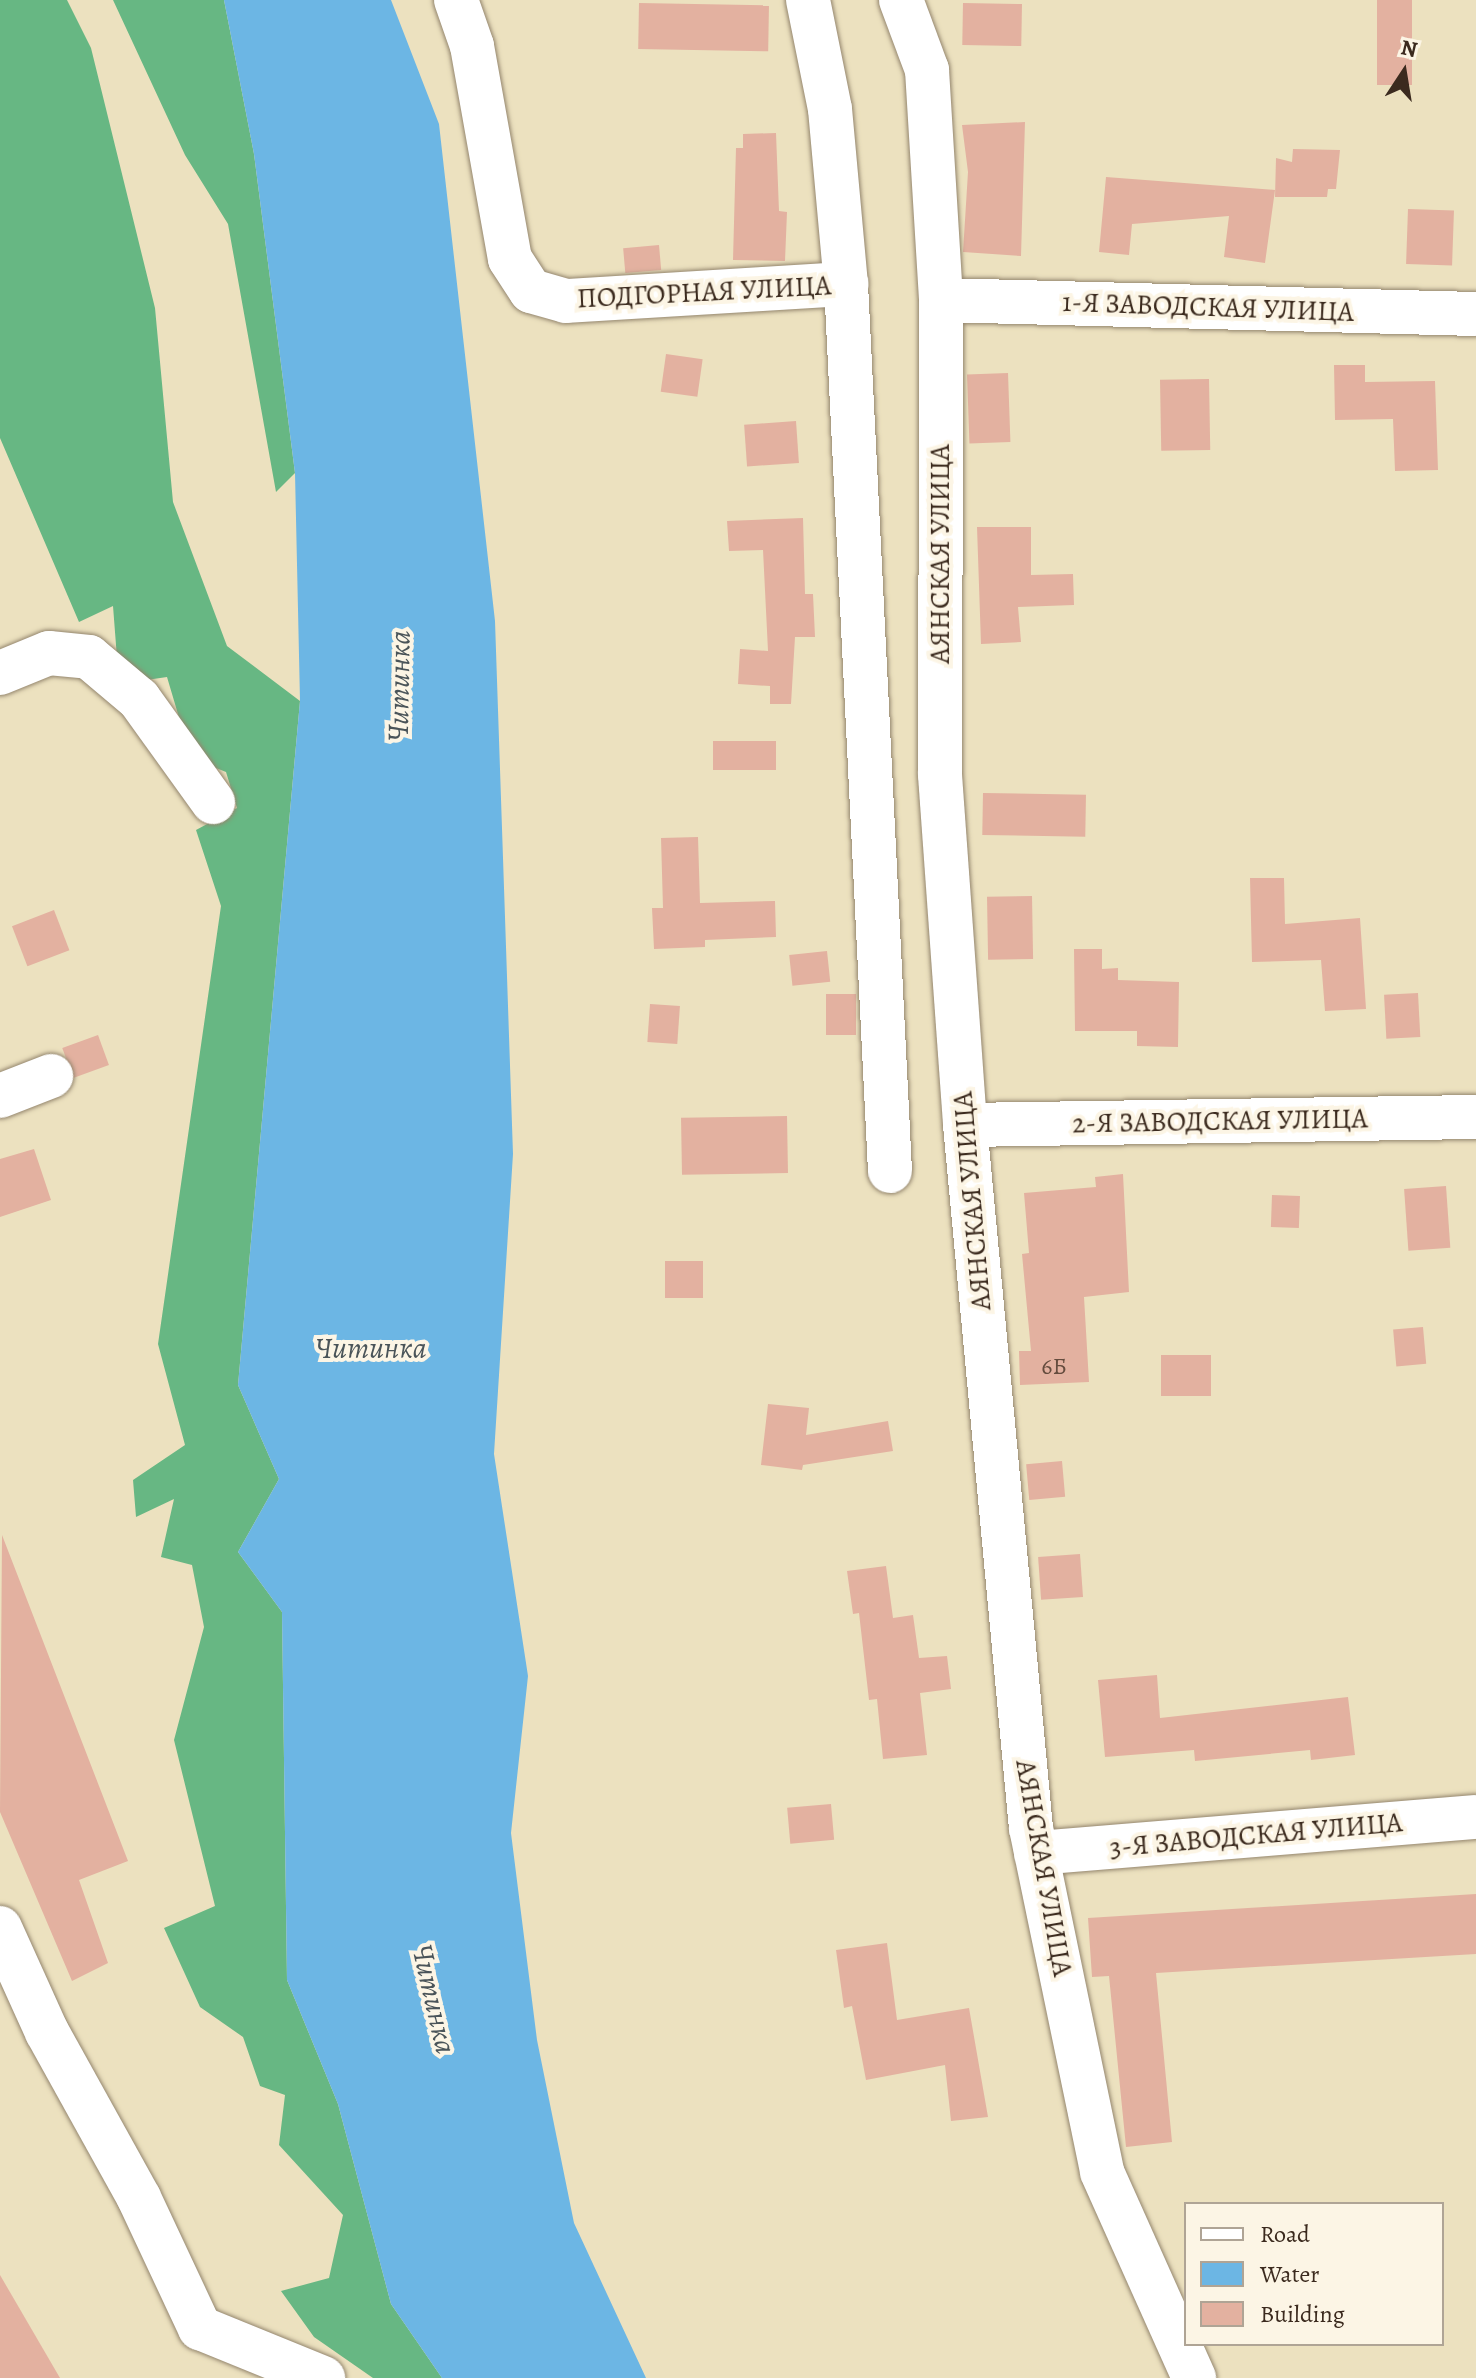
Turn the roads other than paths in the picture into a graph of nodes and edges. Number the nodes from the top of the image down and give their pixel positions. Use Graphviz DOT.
graph roads {
  1 [pos="456,0"];
  2 [pos="808,0"];
  3 [pos="901,0"];
  4 [pos="846,284"];
  5 [pos="941,300"];
  6 [pos="1476,314"];
  7 [pos="0,673"];
  8 [pos="213,802"];
  9 [pos="51,1076"];
  10 [pos="0,1096"];
  11 [pos="1476,1117"];
  12 [pos="965,1125"];
  13 [pos="890,1171"];
  14 [pos="1476,1817"];
  15 [pos="1036,1853"];
  16 [pos="0,1928"];
  17 [pos="323,2378"];
  18 [pos="1194,2378"];
  1 -- 4 [label="street, ПОДГОРНАЯ УЛИЦА"];
  2 -- 4 [label="street"];
  3 -- 5 [label="street, АЯНСКАЯ УЛИЦА"];
  4 -- 13 [label="street"];
  5 -- 6 [label="street, 1-Я ЗАВОДСКАЯ УЛИЦА"];
  5 -- 12 [label="street, АЯНСКАЯ УЛИЦА"];
  7 -- 8 [label="street"];
  9 -- 10 [label="street"];
  11 -- 12 [label="street, 2-Я ЗАВОДСКАЯ УЛИЦА"];
  12 -- 15 [label="street, АЯНСКАЯ УЛИЦА"];
  14 -- 15 [label="street, 3-Я ЗАВОДСКАЯ УЛИЦА"];
  15 -- 18 [label="street, АЯНСКАЯ УЛИЦА"];
  16 -- 17 [label="street"];
}
